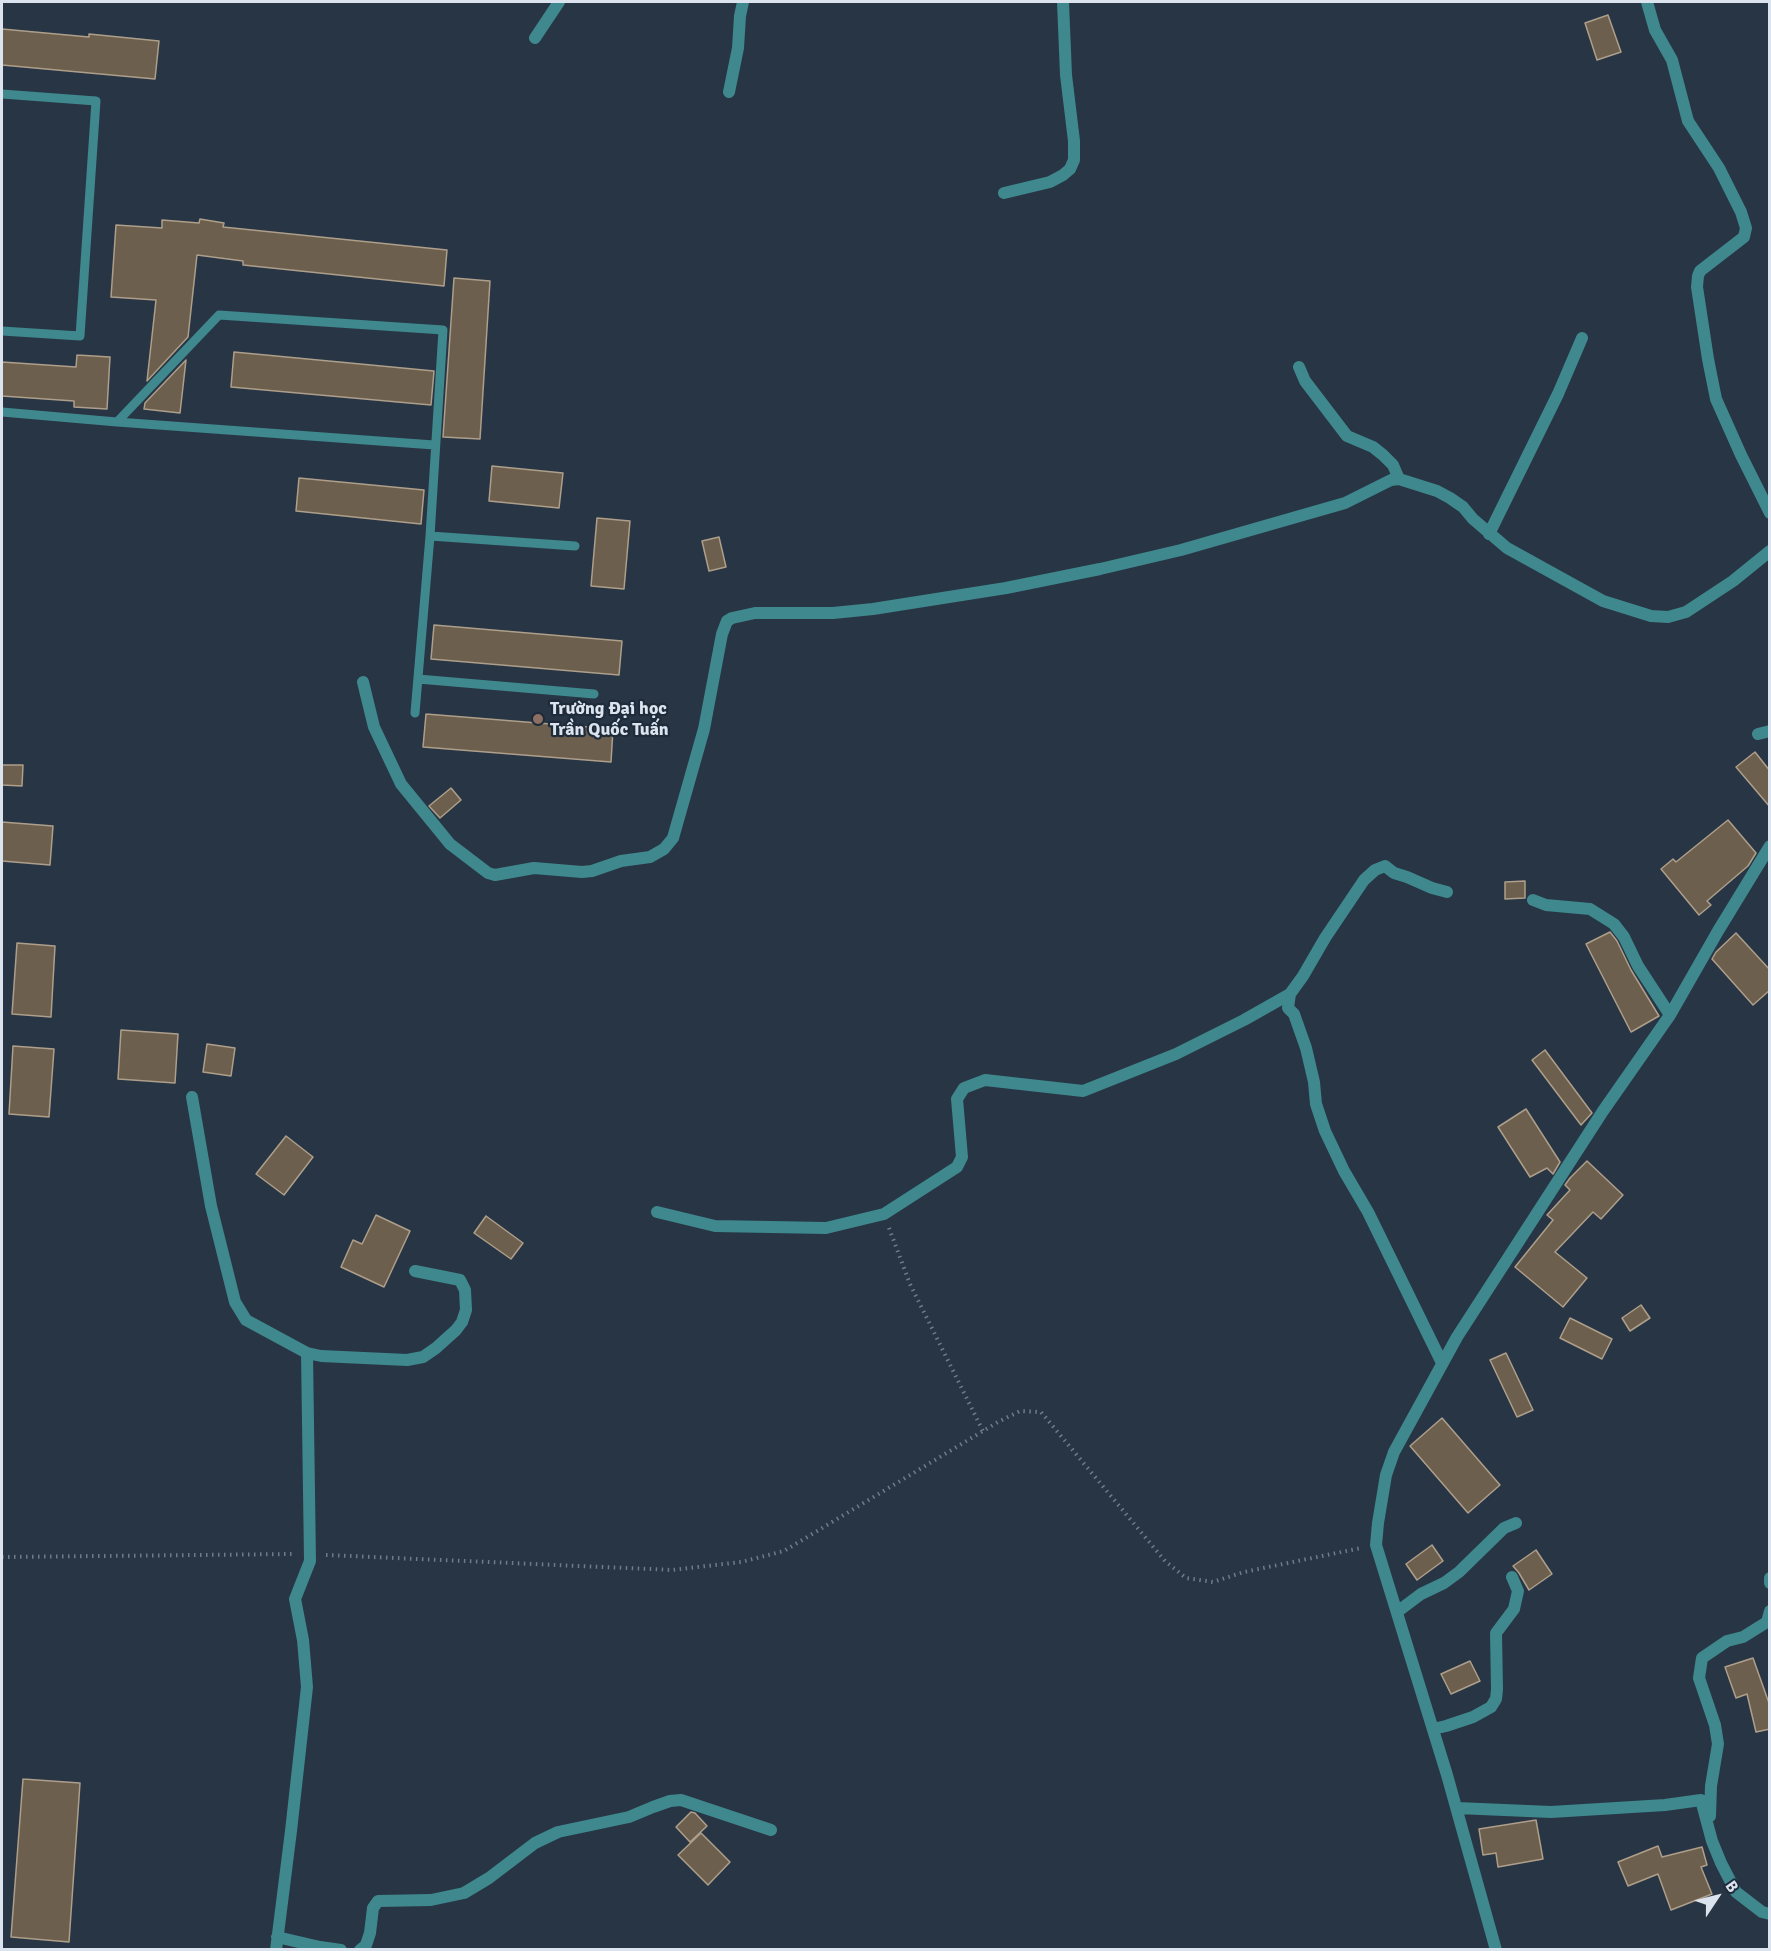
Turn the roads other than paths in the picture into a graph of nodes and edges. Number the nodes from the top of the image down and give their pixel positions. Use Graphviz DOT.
graph roads {
  1 [pos="559,2"];
  2 [pos="743,2"];
  3 [pos="1063,2"];
  4 [pos="1647,2"];
  5 [pos="535,38"];
  6 [pos="729,92"];
  7 [pos="2,94"];
  8 [pos="1004,193"];
  9 [pos="2,331"];
  10 [pos="1582,338"];
  11 [pos="1299,367"];
  12 [pos="2,412"];
  13 [pos="117,422"];
  14 [pos="435,445"];
  15 [pos="1399,479"];
  16 [pos="1770,513"];
  17 [pos="1489,534"];
  18 [pos="430,536"];
  19 [pos="575,546"];
  20 [pos="1770,551"];
  21 [pos="418,679"];
  22 [pos="363,682"];
  23 [pos="594,694"];
  24 [pos="415,713"];
  25 [pos="1769,850"];
  26 [pos="1447,892"];
  27 [pos="1533,900"];
  28 [pos="1290,994"];
  29 [pos="1670,1015"];
  30 [pos="192,1097"];
  31 [pos="657,1212"];
  32 [pos="415,1271"];
  33 [pos="307,1353"];
  34 [pos="1442,1363"];
  35 [pos="1516,1523"];
  36 [pos="1512,1576"];
  37 [pos="1770,1578"];
  38 [pos="1770,1583"];
  39 [pos="1770,1611"];
  40 [pos="1397,1612"];
  41 [pos="1433,1728"];
  42 [pos="1457,1808"];
  43 [pos="1710,1828"];
  44 [pos="771,1830"];
  45 [pos="1770,1914"];
  46 [pos="276,1943"];
  47 [pos="341,1950"];
  48 [pos="360,1950"];
  49 [pos="1496,1950"];
  1 -- 5 [label="street"];
  2 -- 6 [label="street"];
  3 -- 8 [label="street"];
  4 -- 16 [label="street"];
  7 -- 9 [label="lane"];
  10 -- 17 [label="street"];
  11 -- 15 [label="street"];
  12 -- 13 [label="lane"];
  13 -- 14 [label="lane"];
  13 -- 14 [label="lane"];
  14 -- 18 [label="lane"];
  15 -- 17 [label="street"];
  15 -- 22 [label="street"];
  17 -- 20 [label="street"];
  18 -- 19 [label="lane"];
  18 -- 21 [label="lane"];
  21 -- 23 [label="lane"];
  21 -- 24 [label="lane"];
  25 -- 29 [label="street"];
  26 -- 28 [label="street"];
  27 -- 29 [label="street"];
  28 -- 31 [label="street"];
  28 -- 34 [label="street"];
  29 -- 34 [label="street"];
  30 -- 33 [label="street"];
  32 -- 33 [label="street"];
  33 -- 46 [label="street"];
  34 -- 40 [label="street"];
  35 -- 40 [label="street"];
  36 -- 41 [label="street"];
  37 -- 38 [label="street"];
  39 -- 43 [label="street"];
  40 -- 41 [label="street"];
  41 -- 42 [label="street"];
  42 -- 43 [label="street"];
  42 -- 49 [label="street"];
  43 -- 45 [label="street"];
  44 -- 48 [label="street"];
  46 -- 47 [label="street"];
}
